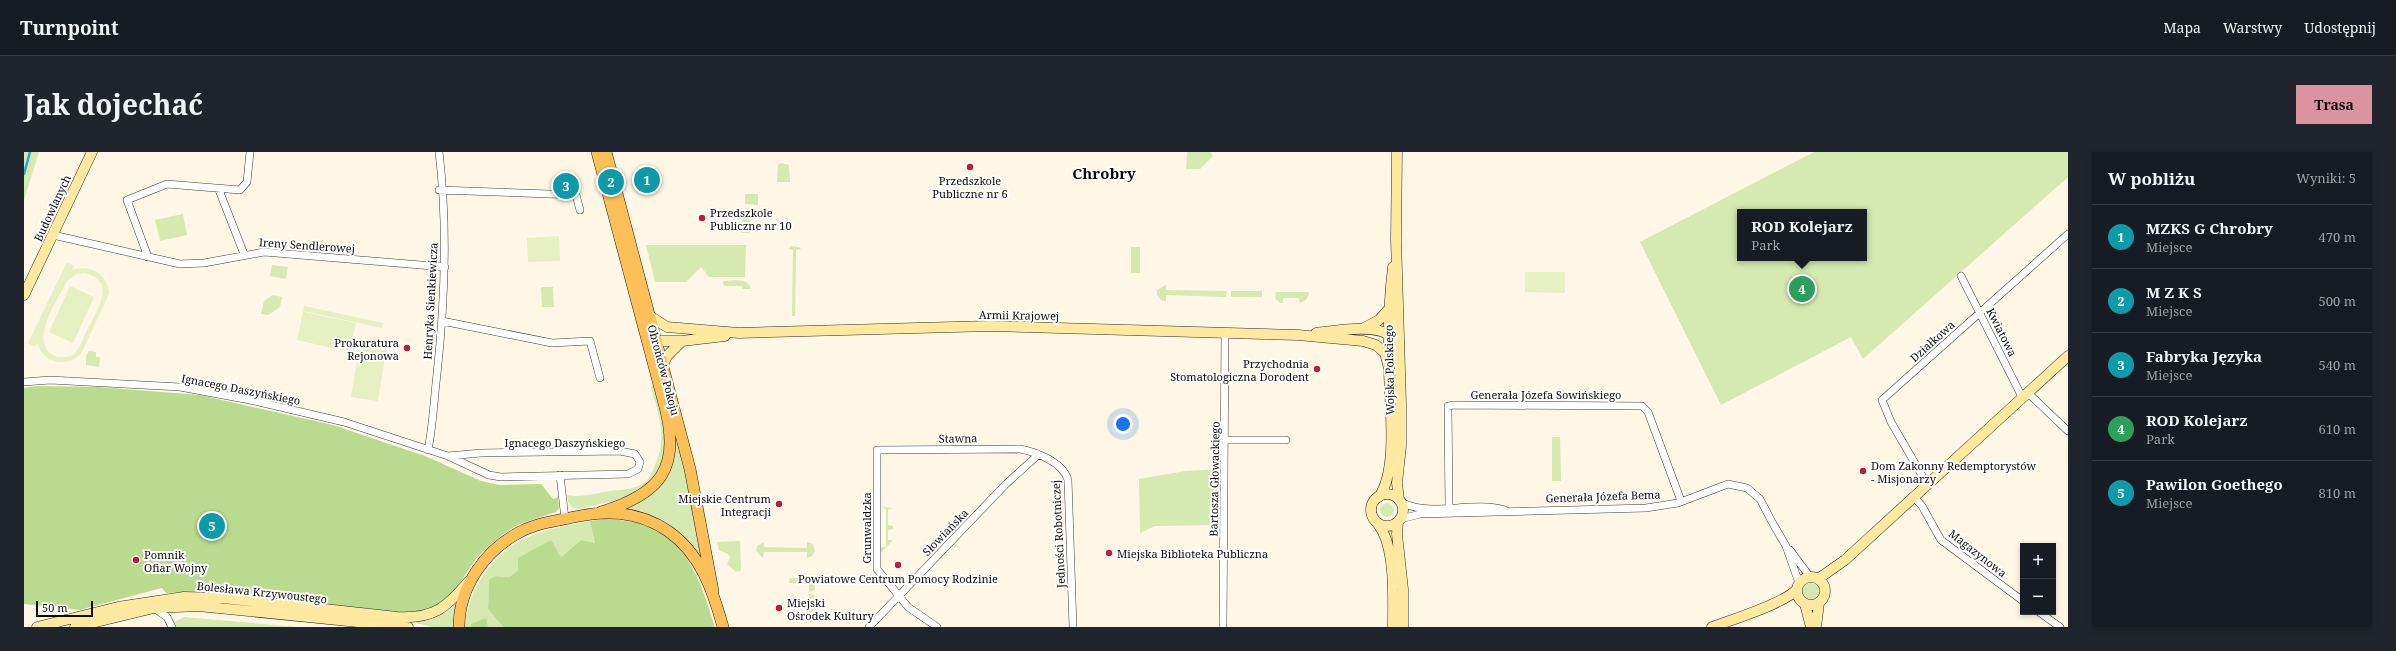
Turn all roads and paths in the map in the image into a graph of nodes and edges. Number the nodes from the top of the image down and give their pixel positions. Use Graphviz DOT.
graph roads {
  1 [pos="92,152"];
  2 [pos="250,152"];
  3 [pos="439,152"];
  4 [pos="598,152"];
  5 [pos="606,152"];
  6 [pos="1397,152"];
  7 [pos="219,190"];
  8 [pos="441,191"];
  9 [pos="580,210"];
  10 [pos="2068,234"];
  11 [pos="53,235"];
  12 [pos="1396,239"];
  13 [pos="244,254"];
  14 [pos="148,257"];
  15 [pos="445,267"];
  16 [pos="1961,276"];
  17 [pos="24,295"];
  18 [pos="1400,308"];
  19 [pos="1389,309"];
  20 [pos="1980,313"];
  21 [pos="650,316"];
  22 [pos="442,321"];
  23 [pos="1362,328"];
  24 [pos="679,329"];
  25 [pos="1225,332"];
  26 [pos="739,333"];
  27 [pos="1389,334"];
  28 [pos="1298,335"];
  29 [pos="653,339"];
  30 [pos="682,341"];
  31 [pos="1363,341"];
  32 [pos="2068,356"];
  33 [pos="663,365"];
  34 [pos="1388,368"];
  35 [pos="1401,368"];
  36 [pos="600,378"];
  37 [pos="24,382"];
  38 [pos="2025,395"];
  39 [pos="2068,431"];
  40 [pos="1225,440"];
  41 [pos="1286,440"];
  42 [pos="428,450"];
  43 [pos="877,450"];
  44 [pos="1038,455"];
  45 [pos="448,456"];
  46 [pos="560,475"];
  47 [pos="1927,484"];
  48 [pos="1379,496"];
  49 [pos="1913,496"];
  50 [pos="1400,500"];
  51 [pos="1681,502"];
  52 [pos="1449,507"];
  53 [pos="1505,510"];
  54 [pos="601,512"];
  55 [pos="565,519"];
  56 [pos="1399,520"];
  57 [pos="1378,524"];
  58 [pos="1786,546"];
  59 [pos="1850,556"];
  60 [pos="472,578"];
  61 [pos="1814,578"];
  62 [pos="1798,586"];
  63 [pos="1825,590"];
  64 [pos="712,591"];
  65 [pos="899,596"];
  66 [pos="2020,599"];
  67 [pos="1802,602"];
  68 [pos="1819,603"];
  69 [pos="171,606"];
  70 [pos="154,608"];
  71 [pos="1762,609"];
  72 [pos="2043,615"];
  73 [pos="169,622"];
  74 [pos="37,627"];
  75 [pos="75,627"];
  76 [pos="408,627"];
  77 [pos="459,627"];
  78 [pos="723,627"];
  79 [pos="870,627"];
  80 [pos="936,627"];
  81 [pos="1072,627"];
  82 [pos="1223,627"];
  83 [pos="1393,627"];
  84 [pos="1403,627"];
  85 [pos="1712,627"];
  86 [pos="1811,627"];
  87 [pos="1816,627"];
  88 [pos="2060,627"];
  1 -- 11 [label="street, Budowlanych"];
  2 -- 7 [label="street"];
  3 -- 8 [label="street, Henryka Sienkiewicza"];
  4 -- 29 [label="main road, Obrońców Pokoju"];
  5 -- 21 [label="main road, Obrońców Pokoju"];
  6 -- 12 [label="street, Wojska Polskiego"];
  7 -- 13 [label="street"];
  7 -- 14 [label="street"];
  8 -- 9 [label="street"];
  8 -- 15 [label="street, Henryka Sienkiewicza"];
  10 -- 20 [label="street, Działkowa"];
  11 -- 14 [label="street, Ireny Sendlerowej"];
  11 -- 17 [label="street, Budowlanych"];
  12 -- 18 [label="street, Wojska Polskiego"];
  12 -- 19 [label="street, Wojska Polskiego"];
  13 -- 14 [label="street, Ireny Sendlerowej"];
  13 -- 15 [label="street, Ireny Sendlerowej"];
  15 -- 22 [label="street, Henryka Sienkiewicza"];
  16 -- 20 [label="street, Kwiatowa"];
  18 -- 27 [label="street"];
  18 -- 35 [label="street, Wojska Polskiego"];
  19 -- 23 [label="street, Armii Krajowej"];
  19 -- 27 [label="street, Wojska Polskiego"];
  20 -- 38 [label="street, Kwiatowa"];
  20 -- 47 [label="street, Działkowa"];
  21 -- 24 [label="street, Armii Krajowej"];
  21 -- 29 [label="main road, Obrońców Pokoju"];
  22 -- 36 [label="street"];
  22 -- 42 [label="street, Henryka Sienkiewicza"];
  23 -- 27 [label="street, Armii Krajowej"];
  23 -- 28 [label="street, Armii Krajowej"];
  24 -- 26 [label="street, Armii Krajowej"];
  24 -- 29 [label="street, Armii Krajowej"];
  25 -- 26 [label="street, Armii Krajowej"];
  25 -- 28 [label="street, Armii Krajowej"];
  25 -- 40 [label="street, Bartosza Głowackiego"];
  26 -- 30 [label="street, Armii Krajowej"];
  27 -- 31 [label="street, Armii Krajowej"];
  27 -- 34 [label="street, Wojska Polskiego"];
  27 -- 35 [label="street"];
  28 -- 31 [label="street, Armii Krajowej"];
  29 -- 30 [label="street, Armii Krajowej"];
  29 -- 33 [label="main road, Obrońców Pokoju"];
  29 -- 54 [label="main road, Obrońców Pokoju"];
  30 -- 33 [label="street"];
  31 -- 34 [label="street, Armii Krajowej"];
  32 -- 38 [label="street"];
  33 -- 64 [label="main road, Obrońców Pokoju"];
  34 -- 48 [label="street, Wojska Polskiego"];
  35 -- 50 [label="street, Wojska Polskiego"];
  37 -- 42 [label="street, Ignacego Daszyńskiego"];
  38 -- 39 [label="street"];
  38 -- 47 [label="street"];
  40 -- 41 [label="street"];
  40 -- 82 [label="street, Bartosza Głowackiego"];
  42 -- 45 [label="street, Ignacego Daszyńskiego"];
  43 -- 44 [label="street, Stawna"];
  43 -- 65 [label="street, Grunwaldzka"];
  44 -- 65 [label="street, Słowiańska"];
  44 -- 81 [label="street, Jedności Robotniczej"];
  45 -- 46 [label="street, Ignacego Daszyńskiego"];
  45 -- 46 [label="street, Ignacego Daszyńskiego"];
  46 -- 55 [label="street"];
  47 -- 49 [label="street"];
  48 -- 50 [label="street"];
  48 -- 57 [label="street"];
  49 -- 59 [label="street"];
  49 -- 66 [label="street, Magazynowa"];
  50 -- 52 [label="street, Generała Józefa Bema"];
  50 -- 56 [label="street"];
  51 -- 52 [label="street, Generała Józefa Sowińskiego"];
  51 -- 53 [label="street, Generała Józefa Bema"];
  51 -- 58 [label="street, Generała Józefa Bema"];
  52 -- 53 [label="street, Generała Józefa Bema"];
  53 -- 56 [label="street, Generała Józefa Bema"];
  54 -- 55 [label="main road"];
  54 -- 64 [label="main road"];
  55 -- 60 [label="main road"];
  56 -- 57 [label="street"];
  56 -- 84 [label="street"];
  57 -- 83 [label="street"];
  58 -- 61 [label="street, Generała Józefa Bema"];
  58 -- 62 [label="street, Generała Józefa Bema"];
  59 -- 61 [label="street"];
  59 -- 63 [label="street"];
  60 -- 74 [label="street, Bolesława Krzywoustego"];
  60 -- 77 [label="main road"];
  61 -- 62 [label="street"];
  61 -- 63 [label="street"];
  62 -- 67 [label="street"];
  62 -- 71 [label="street"];
  63 -- 68 [label="street"];
  64 -- 78 [label="main road"];
  65 -- 79 [label="street, Słowiańska"];
  65 -- 80 [label="street, Grunwaldzka"];
  67 -- 68 [label="street"];
  67 -- 71 [label="street"];
  67 -- 86 [label="street"];
  68 -- 87 [label="street"];
  69 -- 70 [label="street, Bolesława Krzywoustego"];
  69 -- 73 [label="street"];
  69 -- 76 [label="street, Bolesława Krzywoustego"];
  70 -- 73 [label="street"];
  70 -- 75 [label="street, Bolesława Krzywoustego"];
  71 -- 85 [label="street"];
  72 -- 88 [label="street"];
}
